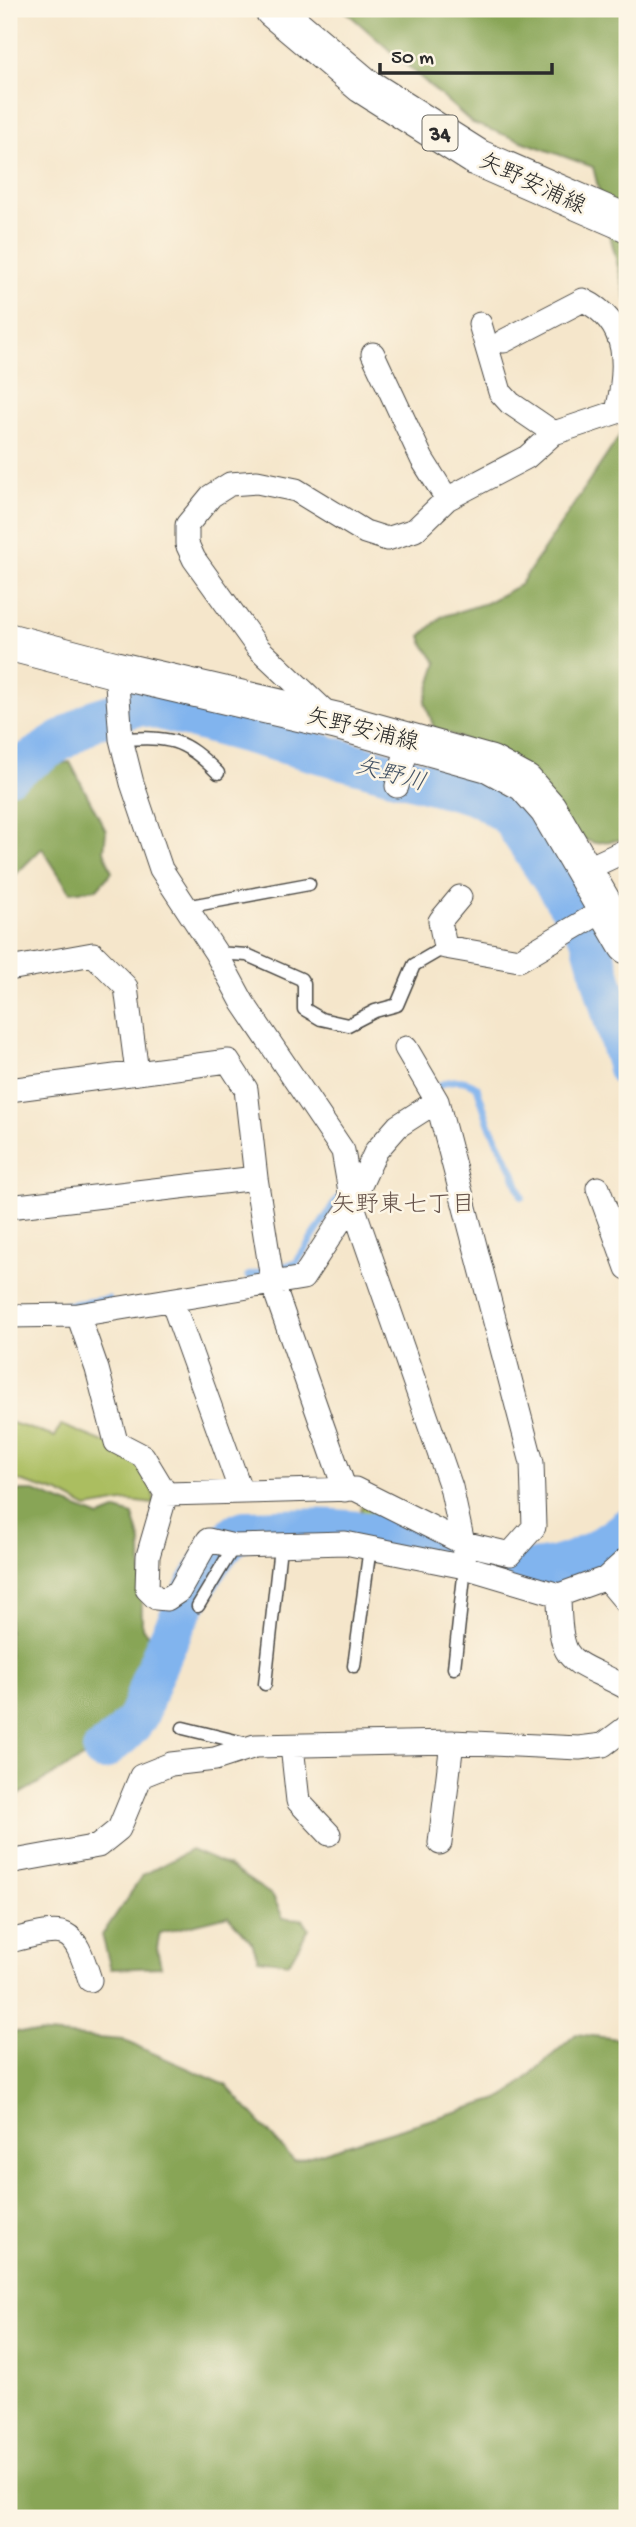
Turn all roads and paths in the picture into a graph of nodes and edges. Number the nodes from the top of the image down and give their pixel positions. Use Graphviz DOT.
graph roads {
  1 [pos="273,9"];
  2 [pos="627,223"];
  3 [pos="481,324"];
  4 [pos="504,341"];
  5 [pos="373,354"];
  6 [pos="554,433"];
  7 [pos="447,499"];
  8 [pos="9,642"];
  9 [pos="116,670"];
  10 [pos="336,721"];
  11 [pos="121,739"];
  12 [pos="409,740"];
  13 [pos="218,773"];
  14 [pos="397,786"];
  15 [pos="627,850"];
  16 [pos="582,871"];
  17 [pos="309,884"];
  18 [pos="460,897"];
  19 [pos="185,907"];
  20 [pos="606,909"];
  21 [pos="627,945"];
  22 [pos="445,947"];
  23 [pos="216,953"];
  24 [pos="9,969"];
  25 [pos="406,1048"];
  26 [pos="137,1073"];
  27 [pos="9,1090"];
  28 [pos="433,1091"];
  29 [pos="256,1178"];
  30 [pos="598,1188"];
  31 [pos="352,1203"];
  32 [pos="9,1208"];
  33 [pos="627,1268"];
  34 [pos="273,1285"];
  35 [pos="172,1301"];
  36 [pos="78,1315"];
  37 [pos="9,1316"];
  38 [pos="345,1490"];
  39 [pos="241,1492"];
  40 [pos="166,1494"];
  41 [pos="226,1543"];
  42 [pos="463,1543"];
  43 [pos="281,1546"];
  44 [pos="370,1547"];
  45 [pos="627,1559"];
  46 [pos="465,1567"];
  47 [pos="606,1578"];
  48 [pos="559,1595"];
  49 [pos="627,1603"];
  50 [pos="198,1606"];
  51 [pos="354,1666"];
  52 [pos="454,1668"];
  53 [pos="265,1684"];
  54 [pos="627,1688"];
  55 [pos="627,1727"];
  56 [pos="183,1728"];
  57 [pos="452,1742"];
  58 [pos="255,1746"];
  59 [pos="292,1746"];
  60 [pos="329,1834"];
  61 [pos="440,1843"];
  62 [pos="9,1862"];
  63 [pos="9,1938"];
  64 [pos="90,1980"];
  1 -- 2 [label="main road, 矢野安浦線 / 34"];
  3 -- 6 [label="street"];
  4 -- 6 [label="street"];
  5 -- 7 [label="street"];
  6 -- 7 [label="street"];
  7 -- 10 [label="street"];
  8 -- 9 [label="main road, 矢野安浦線"];
  9 -- 10 [label="main road, 矢野安浦線"];
  9 -- 11 [label="street"];
  10 -- 12 [label="main road, 矢野安浦線"];
  11 -- 13 [label="lane"];
  11 -- 19 [label="street"];
  12 -- 14 [label="street"];
  12 -- 16 [label="main road, 矢野安浦線"];
  15 -- 16 [label="street"];
  16 -- 20 [label="main road, 矢野安浦線"];
  17 -- 19 [label="lane"];
  18 -- 22 [label="street"];
  19 -- 23 [label="street"];
  20 -- 21 [label="main road, 矢野安浦線"];
  20 -- 22 [label="street"];
  22 -- 23 [label="lane"];
  23 -- 31 [label="street"];
  24 -- 26 [label="street"];
  25 -- 28 [label="street"];
  26 -- 27 [label="street"];
  26 -- 29 [label="street"];
  28 -- 31 [label="street"];
  28 -- 42 [label="street"];
  29 -- 32 [label="street"];
  29 -- 34 [label="street"];
  30 -- 33 [label="street"];
  31 -- 34 [label="street"];
  31 -- 42 [label="street"];
  34 -- 35 [label="street"];
  34 -- 38 [label="street"];
  35 -- 36 [label="street"];
  35 -- 39 [label="street"];
  36 -- 37 [label="street"];
  36 -- 40 [label="street"];
  38 -- 39 [label="street"];
  38 -- 42 [label="street"];
  39 -- 40 [label="street"];
  40 -- 41 [label="street"];
  41 -- 43 [label="street"];
  41 -- 50 [label="lane"];
  42 -- 46 [label="street"];
  43 -- 44 [label="street"];
  43 -- 53 [label="lane"];
  44 -- 46 [label="street"];
  44 -- 51 [label="lane"];
  45 -- 47 [label="street"];
  46 -- 48 [label="street"];
  46 -- 52 [label="lane"];
  47 -- 48 [label="street"];
  47 -- 49 [label="street"];
  48 -- 54 [label="street"];
  55 -- 57 [label="street"];
  56 -- 58 [label="lane"];
  57 -- 59 [label="street"];
  57 -- 61 [label="street"];
  58 -- 59 [label="street"];
  58 -- 62 [label="street"];
  59 -- 60 [label="street"];
  63 -- 64 [label="street"];
}
